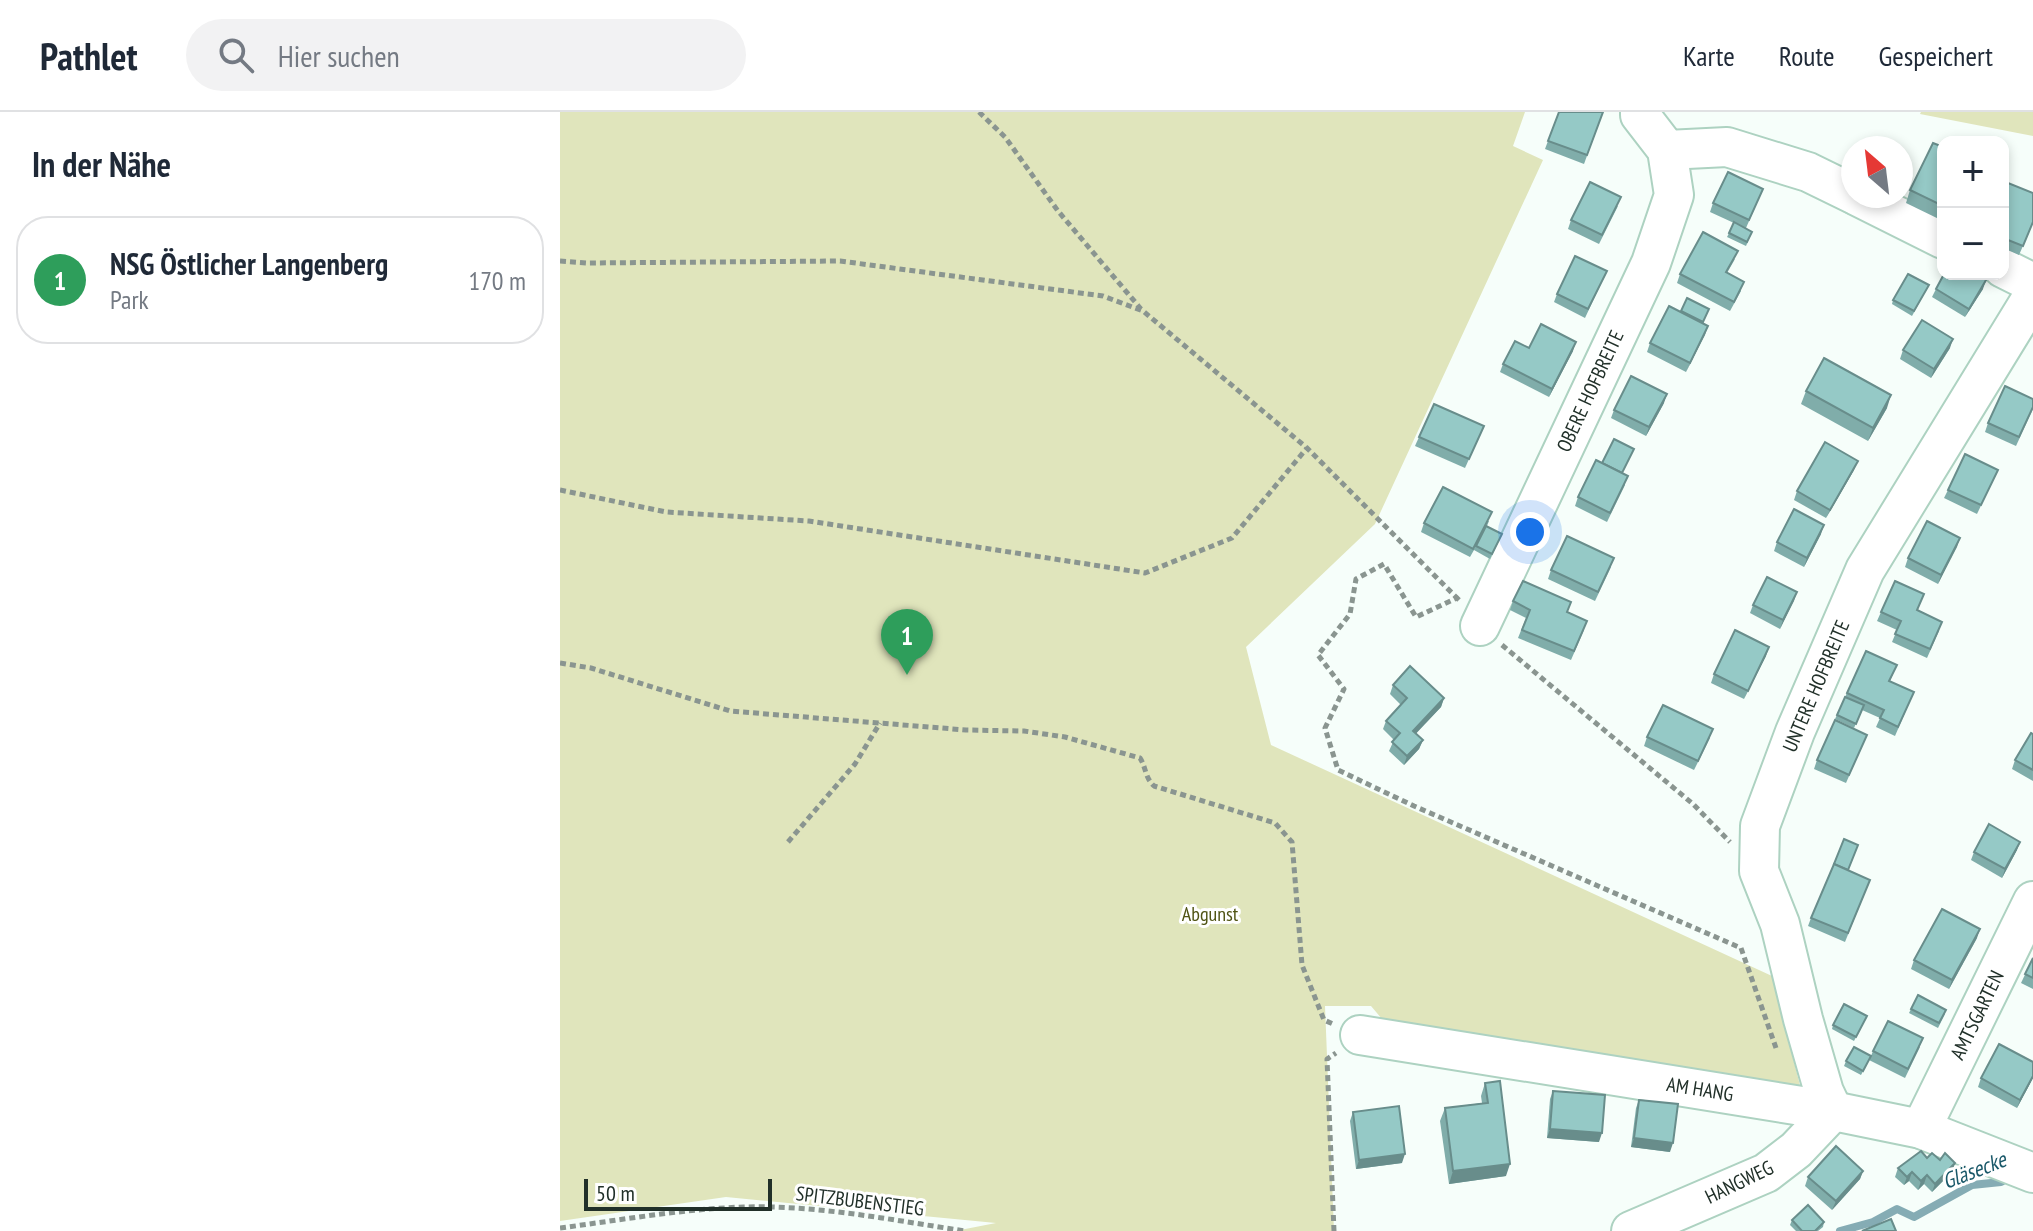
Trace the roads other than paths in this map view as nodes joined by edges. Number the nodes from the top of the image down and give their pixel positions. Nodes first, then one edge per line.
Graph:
1 (1640, 112) edge
2 (1667, 150) junction
3 (1841, 188) edge
4 (1881, 208) edge
5 (1937, 236) edge
6 (2009, 271) edge
7 (2033, 283) edge
8 (2033, 296) edge
9 (1468, 612) road end
10 (2033, 901) edge
11 (1360, 1035) road end
12 (1833, 1111) junction
13 (1921, 1129) junction
14 (2025, 1169) edge
15 (1631, 1231) edge

1 - 2 street
2 - 3 street
2 - 9 street, OBERE HOFBREITE
4 - 5 street
6 - 7 street
8 - 12 street, UNTERE HOFBREITE
10 - 13 street, AMTSGARTEN
11 - 12 street, AM HANG
12 - 13 street, AM HANG
12 - 15 street, HANGWEG
13 - 14 street, AM HANG

